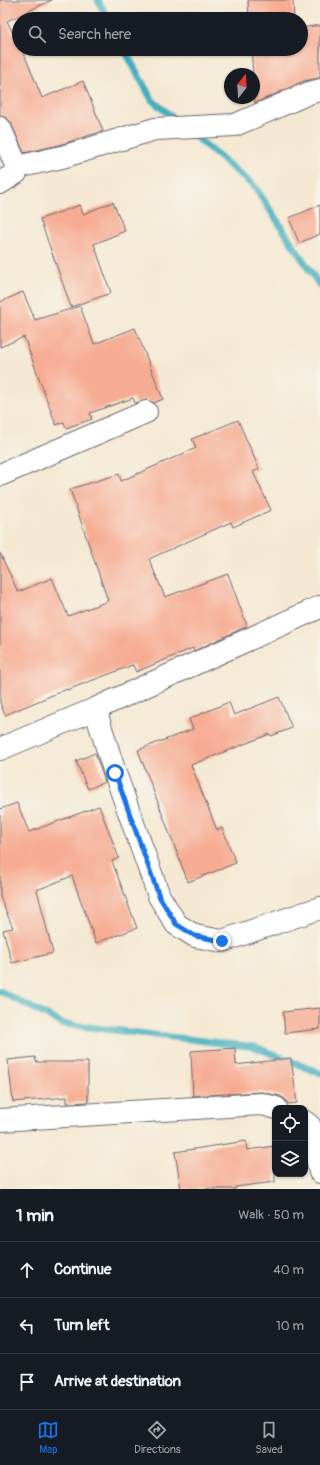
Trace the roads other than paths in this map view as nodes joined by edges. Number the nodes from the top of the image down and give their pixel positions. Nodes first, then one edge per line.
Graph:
1 (320, 90) edge
2 (0, 128) edge
3 (17, 167) junction
4 (0, 183) edge
5 (146, 412) dead end
6 (0, 475) edge
7 (320, 607) edge
8 (95, 709) junction
9 (0, 750) edge
10 (320, 908) edge
11 (272, 1107) edge
12 (0, 1120) edge
13 (308, 1124) edge
14 (320, 1172) edge

1 - 3 street
2 - 3 street
3 - 4 street
5 - 6 street
7 - 8 street
8 - 9 street
8 - 10 street
11 - 12 street
13 - 14 street

